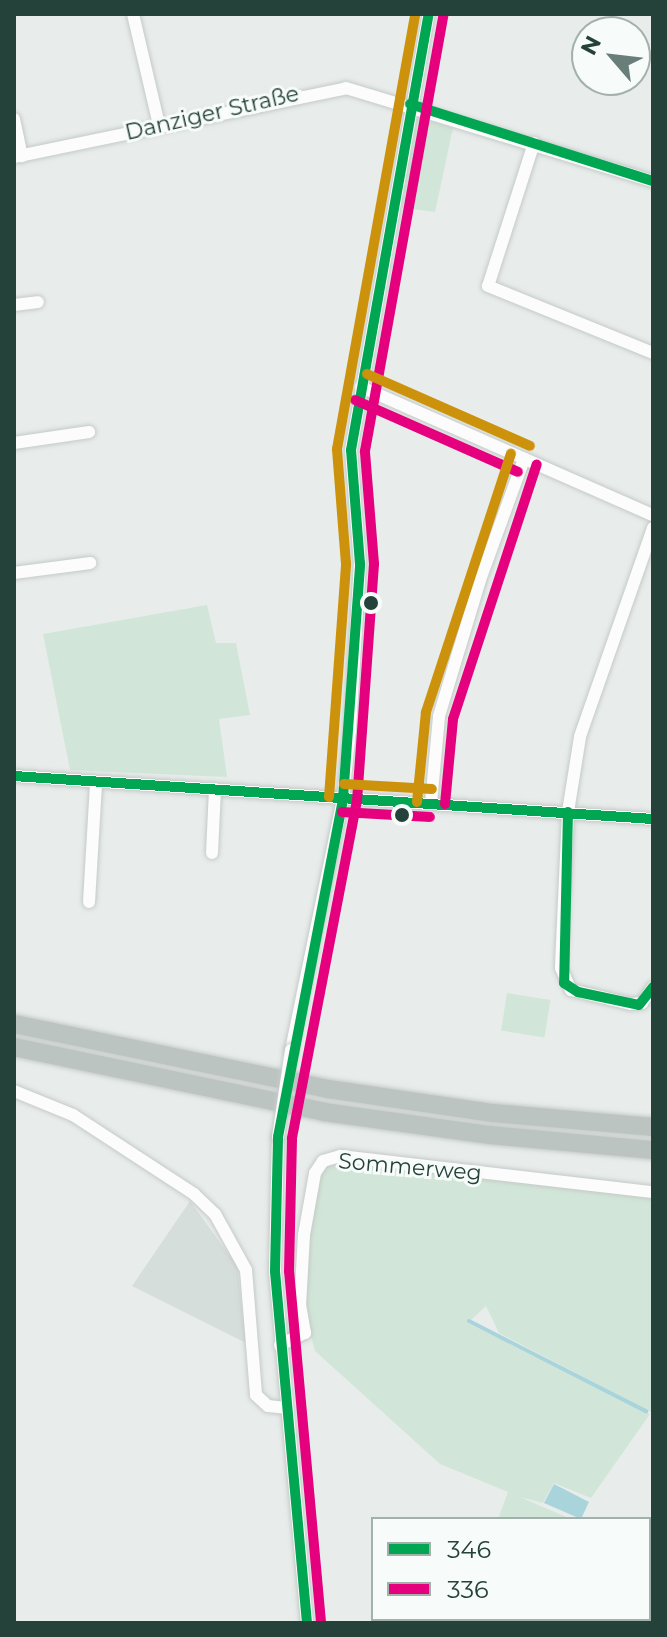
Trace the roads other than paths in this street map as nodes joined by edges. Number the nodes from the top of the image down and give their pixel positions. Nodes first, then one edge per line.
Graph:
1 (133, 14) edge
2 (429, 14) edge
3 (410, 104) junction
4 (14, 119) edge
5 (159, 125) junction
6 (534, 143) junction
7 (18, 157) edge
8 (653, 181) edge
9 (38, 302) dead end
10 (14, 305) edge
11 (653, 353) edge
12 (361, 387) junction
13 (89, 432) dead end
14 (14, 443) edge
15 (524, 459) junction
16 (653, 515) edge
17 (653, 528) edge
18 (90, 563) dead end
19 (14, 573) edge
20 (14, 776) edge
21 (96, 783) junction
22 (215, 789) junction
23 (343, 798) junction
24 (431, 803) junction
25 (568, 812) junction
26 (653, 819) edge
27 (212, 853) dead end
28 (89, 902) dead end
29 (653, 987) edge
30 (14, 1013) edge
31 (14, 1024) edge
32 (14, 1047) edge
33 (122, 1049) junction
34 (14, 1091) edge
35 (653, 1127) edge
36 (653, 1150) edge
37 (653, 1192) edge
38 (280, 1345) junction
39 (286, 1408) junction
40 (307, 1623) edge

1 - 5 street
2 - 3 street
3 - 5 street, Danziger Straße
3 - 6 street, Danziger Straße
3 - 12 street
4 - 7 street
5 - 7 street, Danziger Straße
6 - 8 street, Danziger Straße
6 - 11 street
9 - 10 street
12 - 15 street
12 - 23 street
13 - 14 street
15 - 16 street
15 - 24 street
17 - 25 street
18 - 19 street
20 - 21 street
21 - 22 street
21 - 28 street
22 - 23 street
22 - 27 street
23 - 24 street
23 - 38 street, bridge
24 - 25 street
25 - 26 street
25 - 29 street
30 - 33 highway
31 - 33 highway
32 - 36 highway
33 - 35 highway
34 - 39 street
37 - 38 street, Sommerweg
38 - 39 street
39 - 40 street

